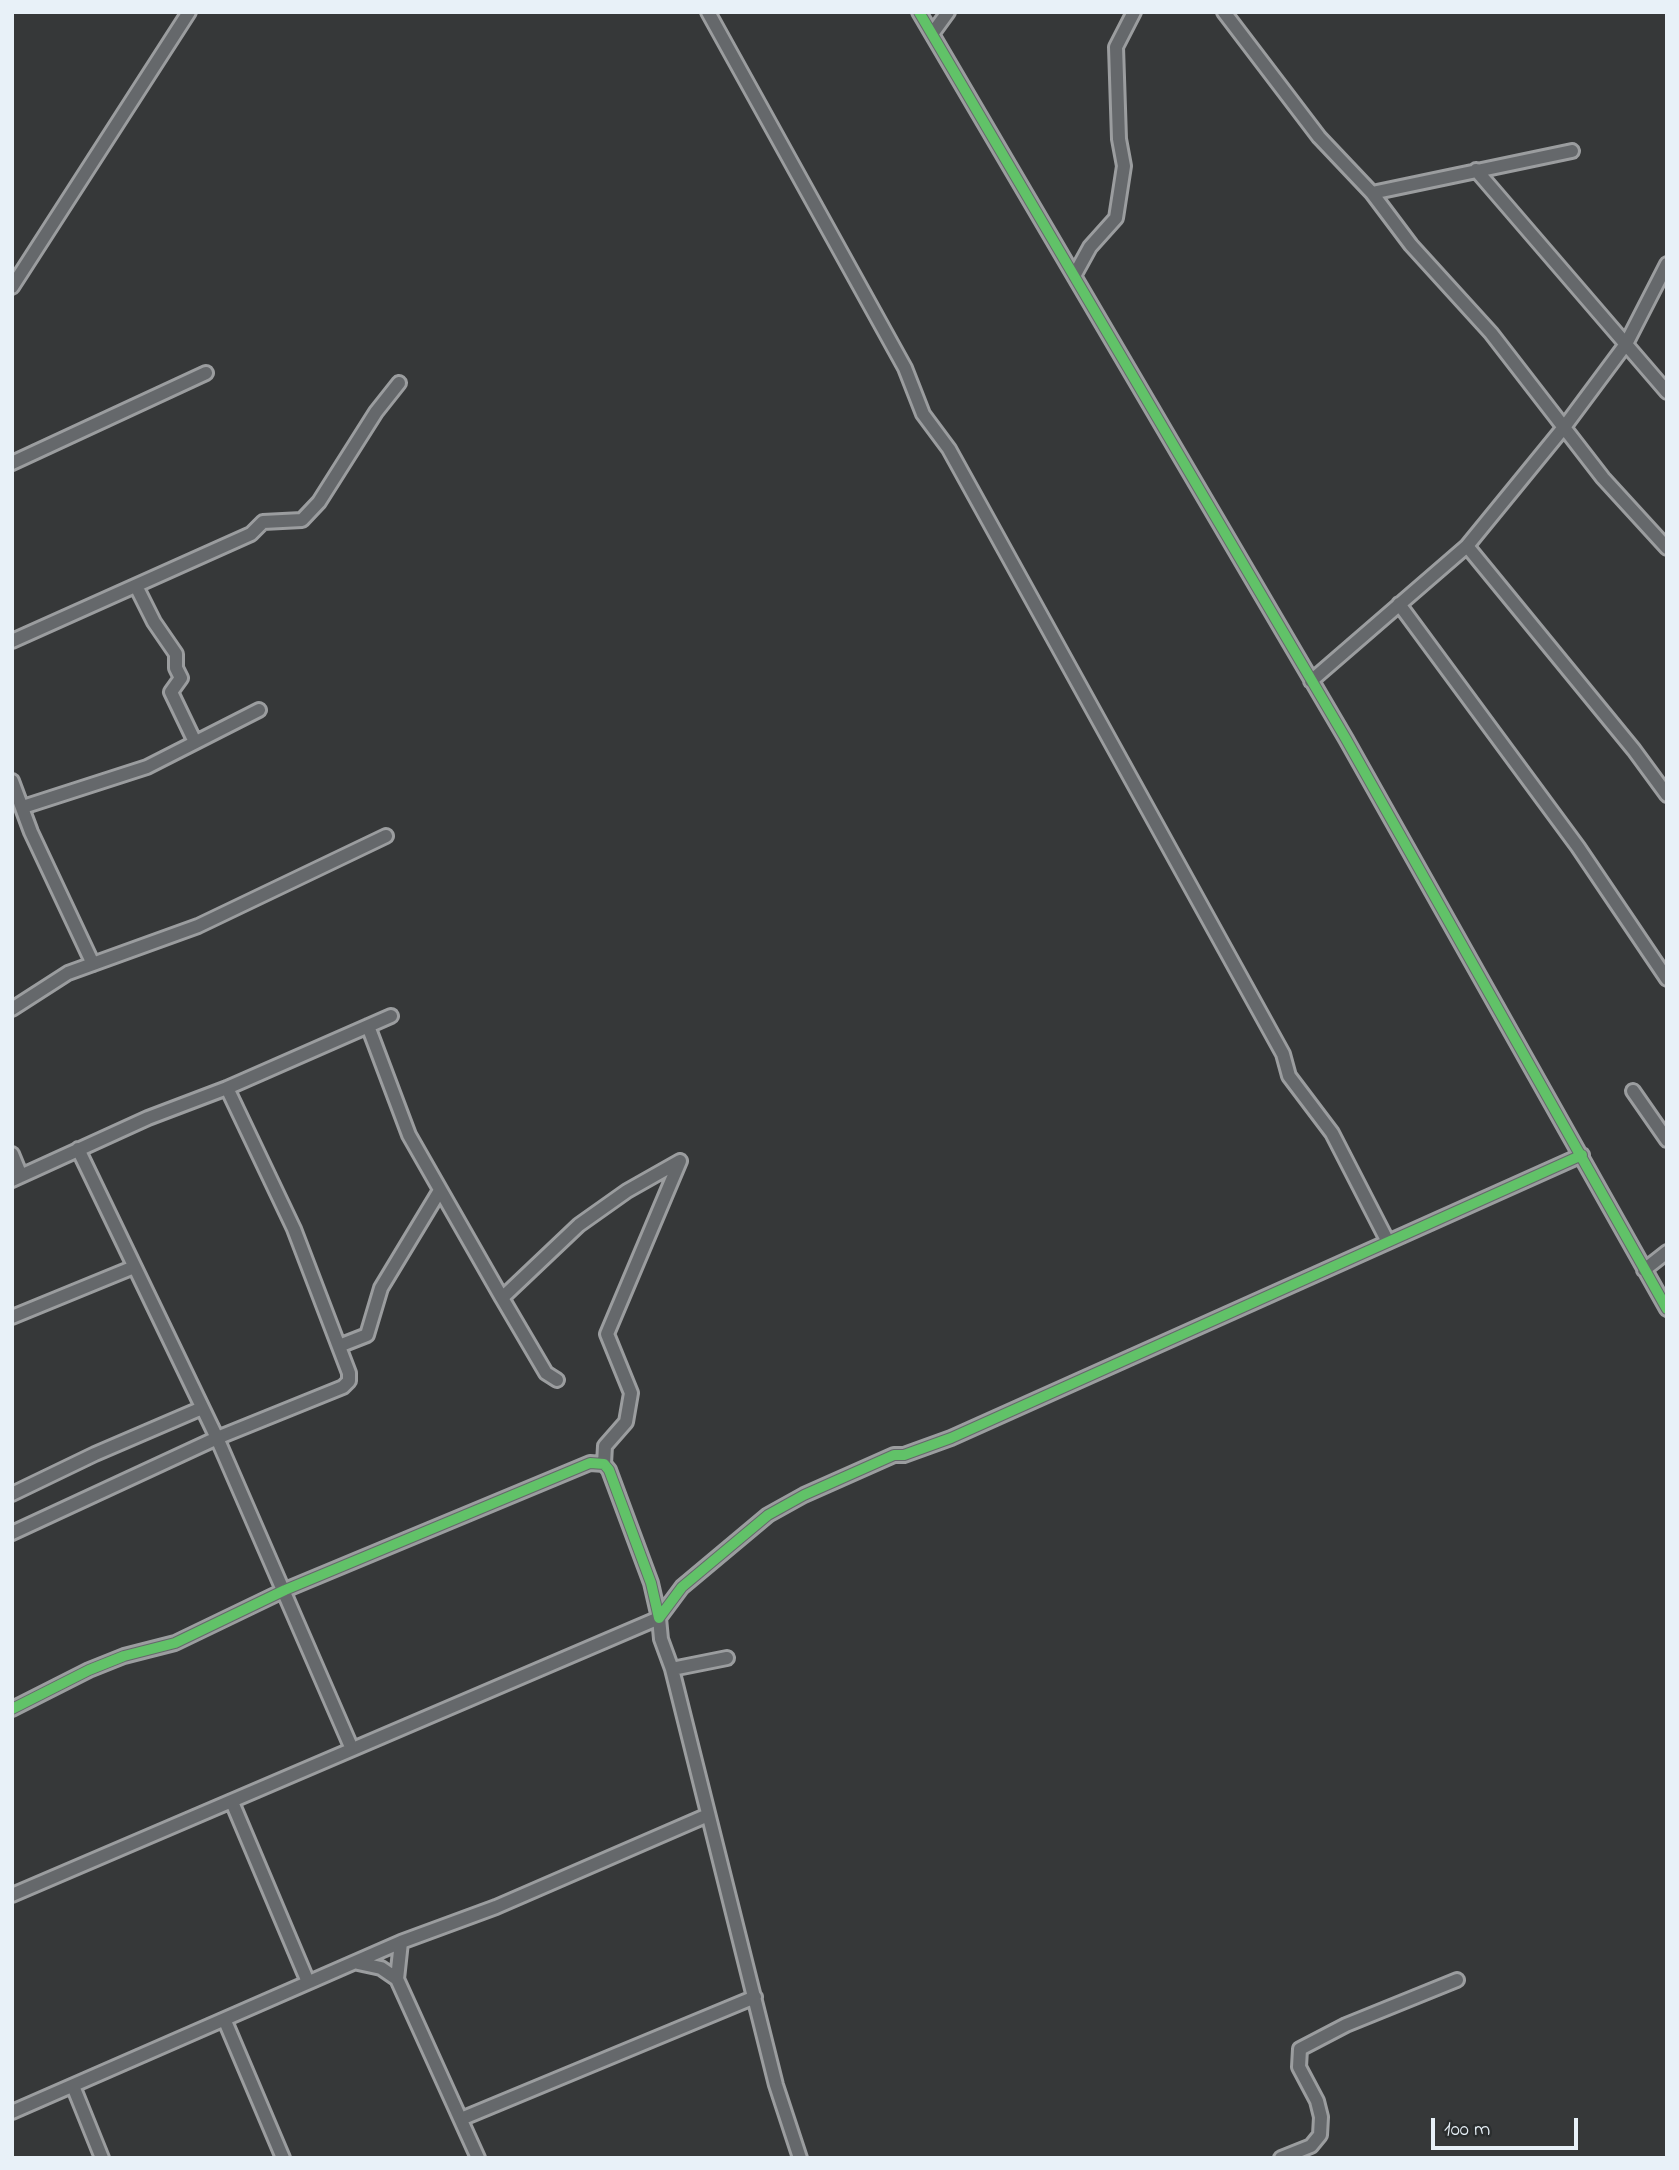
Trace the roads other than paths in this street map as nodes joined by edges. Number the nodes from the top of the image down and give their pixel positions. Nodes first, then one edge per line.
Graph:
1 (189, 12) edge
2 (708, 12) edge
3 (919, 12) edge
4 (948, 12) edge
5 (1134, 12) edge
6 (1224, 12) edge
7 (932, 34) junction
8 (1572, 151) dead end
9 (1476, 170) junction
10 (1372, 193) junction
11 (1667, 264) edge
12 (1074, 276) junction
13 (12, 287) edge
14 (1626, 344) junction
15 (206, 373) dead end
16 (399, 383) dead end
17 (1667, 392) edge
18 (1565, 426) junction
19 (12, 463) edge
20 (1467, 546) junction
21 (1667, 548) edge
22 (136, 586) junction
23 (1399, 604) junction
24 (12, 641) edge
25 (1311, 681) junction
26 (259, 710) dead end
27 (195, 742) junction
28 (12, 781) edge
29 (1667, 795) edge
30 (23, 807) junction
31 (386, 836) dead end
32 (93, 964) junction
33 (1667, 979) edge
34 (12, 1009) edge
35 (391, 1016) dead end
36 (368, 1026) junction
37 (227, 1088) junction
38 (1633, 1091) dead end
39 (1667, 1140) edge
40 (78, 1149) junction
41 (12, 1154) edge
42 (1582, 1155) junction
43 (17, 1178) edge
44 (439, 1192) junction
45 (1388, 1242) junction
46 (1667, 1252) edge
47 (134, 1267) junction
48 (1644, 1270) junction
49 (502, 1298) junction
50 (1667, 1309) edge
51 (12, 1317) edge
52 (339, 1346) junction
53 (557, 1380) dead end
54 (202, 1408) junction
55 (217, 1438) junction
56 (604, 1464) junction
57 (12, 1494) edge
58 (12, 1533) edge
59 (285, 1590) junction
60 (659, 1618) junction
61 (727, 1658) dead end
62 (672, 1669) junction
63 (12, 1709) edge
64 (352, 1749) junction
65 (232, 1802) junction
66 (708, 1815) junction
67 (12, 1895) edge
68 (401, 1942) junction
69 (356, 1962) junction
70 (397, 1979) junction
71 (1457, 1980) dead end
72 (308, 1982) junction
73 (755, 1997) junction
74 (225, 2021) junction
75 (73, 2087) junction
76 (12, 2112) edge
77 (461, 2119) junction
78 (102, 2158) edge
79 (283, 2158) edge
80 (478, 2158) edge
81 (800, 2158) edge
82 (1281, 2158) edge

1 - 13 street
2 - 45 street
3 - 7 street
4 - 7 street
5 - 12 street
6 - 10 street
7 - 12 street
8 - 9 street
9 - 10 street
9 - 14 street
10 - 18 street
11 - 14 street
12 - 25 street
14 - 17 street
14 - 18 street
15 - 19 street
16 - 22 street
18 - 20 street
18 - 21 street
20 - 23 street
20 - 29 street
22 - 24 street
22 - 27 street
23 - 25 street
23 - 33 street
25 - 42 street
26 - 27 street
27 - 30 street
28 - 30 street
30 - 32 street
31 - 32 street
32 - 34 street
35 - 36 street
36 - 37 street
36 - 44 street
37 - 40 street
37 - 52 street
38 - 39 street
40 - 43 street
40 - 47 street
41 - 43 street
42 - 45 street
42 - 48 street
44 - 49 street
44 - 52 street
45 - 60 street
46 - 48 street
47 - 51 street
47 - 54 street
48 - 50 street
49 - 53 street
49 - 56 street
52 - 55 street
54 - 55 street
54 - 57 street
55 - 58 street
55 - 59 street
56 - 59 street
56 - 60 street
59 - 63 street
59 - 64 street
60 - 62 street
60 - 64 street
61 - 62 street
62 - 66 street
64 - 65 street
65 - 67 street
65 - 72 street
66 - 68 street
66 - 73 street
68 - 69 street
68 - 70 street
69 - 70 street
69 - 72 street
70 - 77 street
71 - 82 street
72 - 74 street
73 - 77 street
73 - 81 street
74 - 75 street
74 - 79 street
75 - 76 street
75 - 78 street
77 - 80 street

